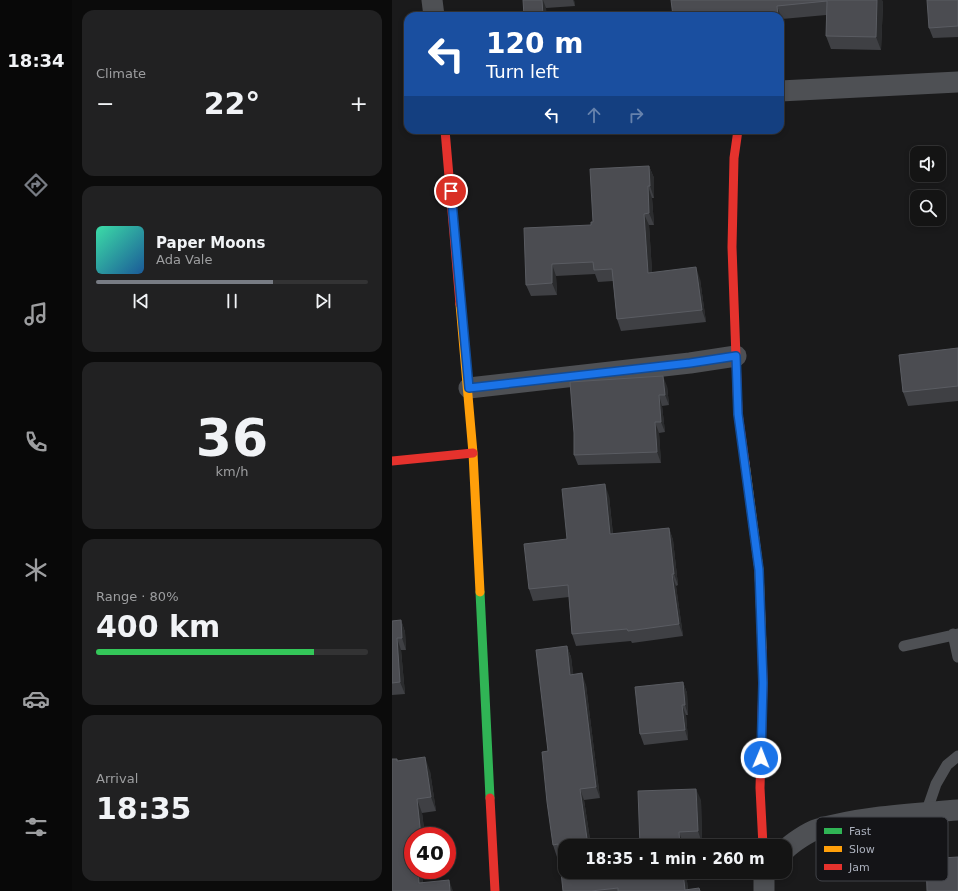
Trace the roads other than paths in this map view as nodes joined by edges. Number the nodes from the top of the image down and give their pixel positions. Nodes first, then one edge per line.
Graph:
1 (432, 0) edge
2 (434, 12) edge
3 (958, 82) edge
4 (784, 91) edge
5 (446, 134) edge
6 (737, 134) edge
7 (736, 356) junction
8 (469, 388) junction
9 (473, 453) junction
10 (392, 461) edge
11 (956, 634) edge
12 (904, 646) dead end
13 (958, 657) edge
14 (958, 756) edge
15 (958, 810) edge
16 (926, 813) junction
17 (888, 817) edge
18 (816, 829) edge
19 (763, 839) edge
20 (792, 844) edge
21 (764, 879) edge
22 (495, 891) edge
23 (764, 891) edge

1 - 2 street
3 - 4 street
5 - 8 street
6 - 7 street
7 - 8 street
7 - 19 street
8 - 9 street
9 - 10 street
9 - 22 street
11 - 12 lane
11 - 13 lane
14 - 16 lane
15 - 16 street
16 - 17 street
18 - 20 street
21 - 23 street

